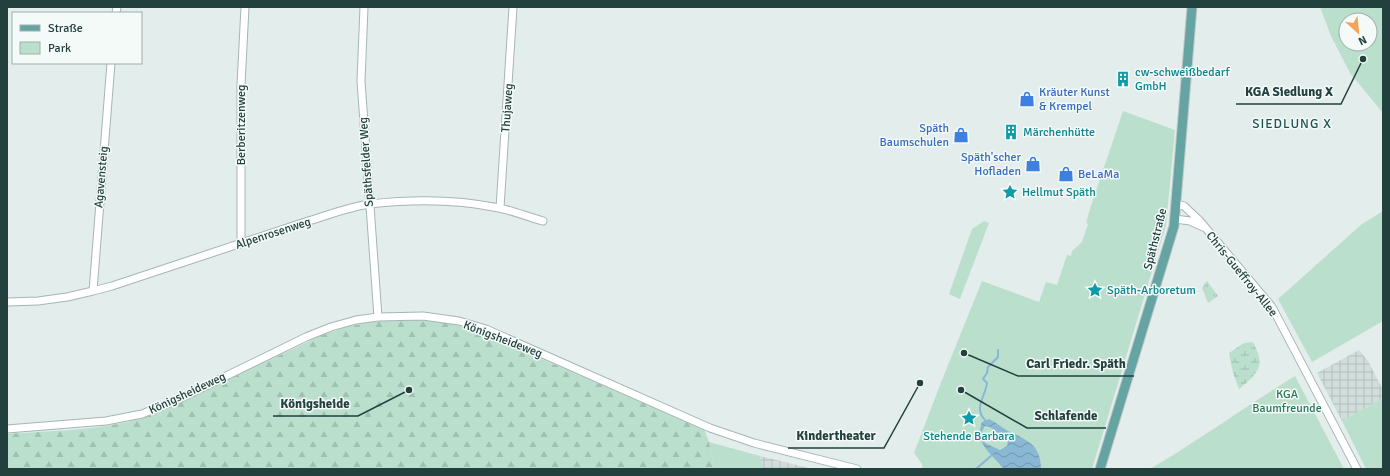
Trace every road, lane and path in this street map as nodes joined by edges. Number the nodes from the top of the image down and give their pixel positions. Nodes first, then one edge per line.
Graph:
1 (245, 7) edge
2 (364, 7) edge
3 (513, 7) edge
4 (1192, 7) edge
5 (111, 64) edge
6 (369, 204) junction
7 (1176, 204) junction
8 (500, 208) junction
9 (1175, 219) junction
10 (543, 221) dead end
11 (1205, 228) junction
12 (241, 244) junction
13 (93, 291) junction
14 (7, 302) edge
15 (378, 317) junction
16 (7, 429) edge
17 (857, 469) edge
18 (1100, 469) edge
19 (1357, 469) edge

1 - 12 street, Berberitzenweg
2 - 6 street, Späthsfelder Weg
3 - 8 street, Thujaweg
4 - 7 main road, Späthstraße
5 - 13 street, Agavensteig
6 - 8 street, Alpenrosenweg
6 - 12 street, Alpenrosenweg
6 - 15 street, Späthsfelder Weg
7 - 9 main road, Späthstraße
7 - 11 street, Chris-Gueffroy-Allee
8 - 10 street, Alpenrosenweg
9 - 11 street, Chris-Gueffroy-Allee
9 - 18 main road, Späthstraße
11 - 19 street, Chris-Gueffroy-Allee
12 - 13 street, Alpenrosenweg
13 - 14 street, Alpenrosenweg
15 - 16 street, Königsheideweg
15 - 17 street, Königsheideweg

